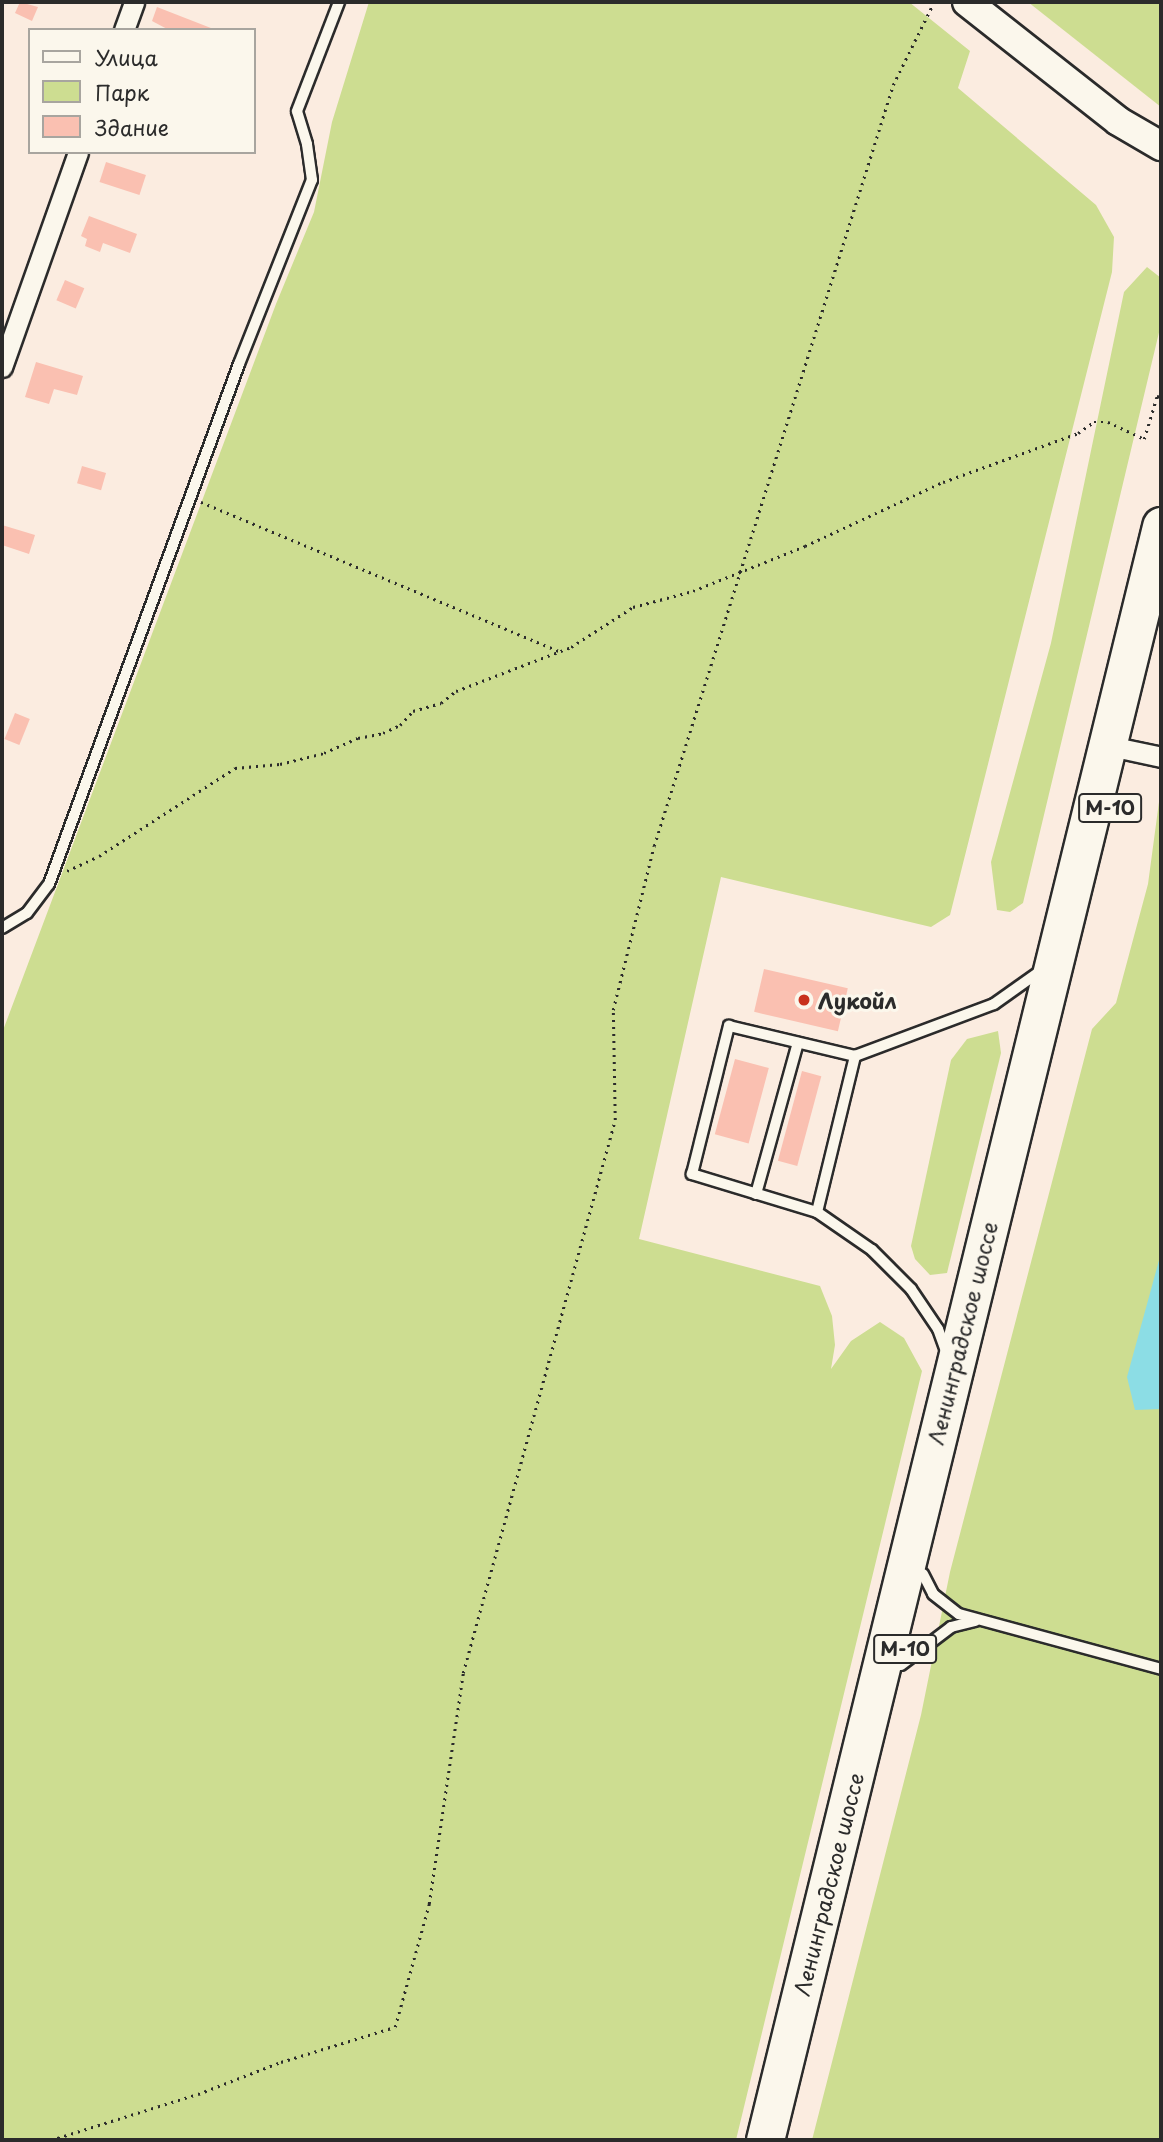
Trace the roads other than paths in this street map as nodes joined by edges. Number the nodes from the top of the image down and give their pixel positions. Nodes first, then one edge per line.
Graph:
1 (134, 2) edge
2 (339, 2) edge
3 (967, 2) edge
4 (125, 28) edge
5 (1161, 146) edge
6 (77, 154) edge
7 (2, 367) edge
8 (1161, 526) edge
9 (1161, 604) edge
10 (1124, 749) junction
11 (1161, 757) edge
12 (2, 928) edge
13 (1054, 961) junction
14 (797, 1043) junction
15 (855, 1056) junction
16 (756, 1194) junction
17 (817, 1212) junction
18 (953, 1368) junction
19 (923, 1574) junction
20 (983, 1620) junction
21 (901, 1665) junction
22 (1161, 1669) edge
23 (765, 2140) edge
24 (785, 2140) edge

1 - 4 street
2 - 12 lane
3 - 5 street
6 - 7 street
8 - 13 highway, Ленинградское шоссе / М-10
9 - 10 highway, Ленинградское шоссе / М-10
10 - 11 street
10 - 19 highway, Ленинградское шоссе / М-10
13 - 15 lane
13 - 18 highway, Ленинградское шоссе / М-10
14 - 15 lane
14 - 16 lane
14 - 16 lane
15 - 17 lane
16 - 17 lane
17 - 18 lane
18 - 23 highway, Ленинградское шоссе / М-10
19 - 20 lane
19 - 21 highway, Ленинградское шоссе / М-10
20 - 21 lane
20 - 22 lane
21 - 24 highway, Ленинградское шоссе / М-10

